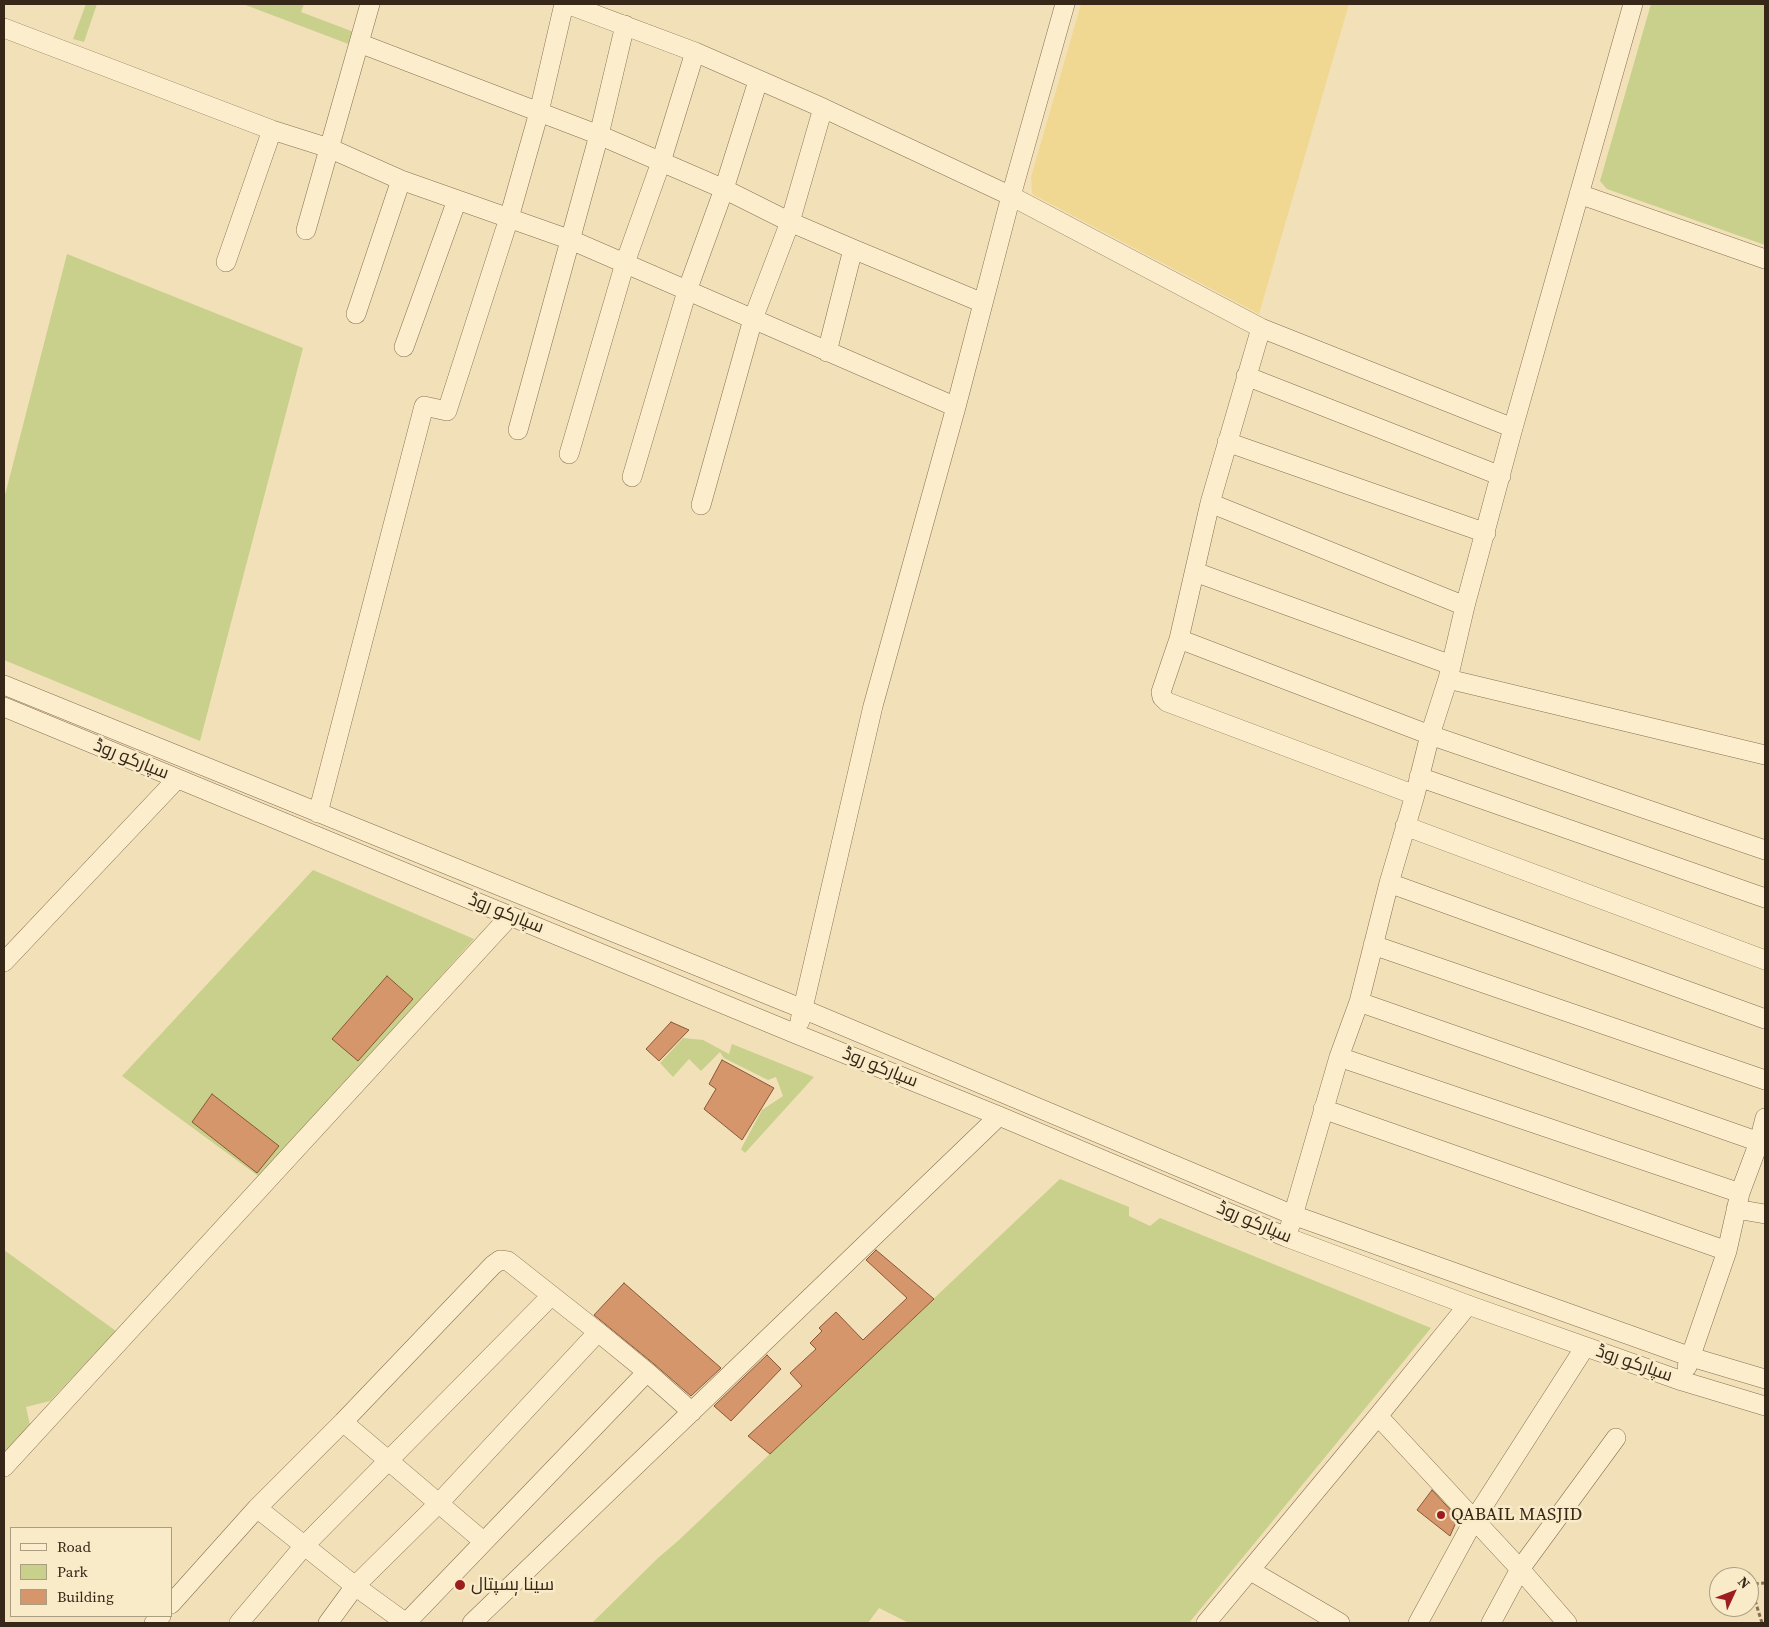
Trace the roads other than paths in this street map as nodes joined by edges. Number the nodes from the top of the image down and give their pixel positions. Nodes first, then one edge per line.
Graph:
1 (370, 4) edge
2 (566, 4) edge
3 (1064, 4) edge
4 (1633, 4) edge
5 (625, 25) junction
6 (4, 28) edge
7 (359, 43) junction
8 (695, 52) junction
9 (758, 81) junction
10 (823, 108) junction
11 (539, 112) junction
12 (272, 130) junction
13 (599, 135) junction
14 (328, 148) junction
15 (661, 162) junction
16 (401, 180) junction
17 (724, 189) junction
18 (1579, 194) junction
19 (1011, 196) junction
20 (457, 200) junction
21 (509, 218) junction
22 (790, 222) junction
23 (306, 230) dead end
24 (571, 240) junction
25 (853, 249) junction
26 (1765, 259) edge
27 (226, 262) dead end
28 (625, 263) junction
29 (687, 291) junction
30 (983, 303) junction
31 (356, 314) dead end
32 (752, 318) junction
33 (1261, 328) junction
34 (404, 347) dead end
35 (827, 352) junction
36 (1246, 376) junction
37 (956, 406) junction
38 (1513, 428) junction
39 (518, 430) dead end
40 (1228, 442) junction
41 (569, 454) dead end
42 (1500, 476) junction
43 (632, 477) dead end
44 (1210, 503) junction
45 (701, 504) dead end
46 (1486, 534) junction
47 (1195, 572) junction
48 (1466, 606) junction
49 (1179, 639) junction
50 (1449, 672) junction
51 (4, 685) edge
52 (4, 708) edge
53 (1430, 735) junction
54 (1765, 755) edge
55 (1420, 777) junction
56 (177, 779) junction
57 (1415, 796) junction
58 (318, 813) junction
59 (1405, 826) junction
60 (1765, 850) edge
61 (1389, 883) junction
62 (1765, 898) edge
63 (510, 916) junction
64 (1373, 945) junction
65 (1765, 960) edge
66 (4, 962) edge
67 (1359, 1002) junction
68 (803, 1009) junction
69 (1765, 1019) edge
70 (796, 1034) junction
71 (1339, 1057) junction
72 (1765, 1080) edge
73 (1323, 1109) junction
74 (1000, 1116) junction
75 (1765, 1118) edge
76 (1762, 1143) edge
77 (1738, 1201) junction
78 (1765, 1214) edge
79 (1293, 1215) junction
80 (1286, 1237) junction
81 (1727, 1251) junction
82 (552, 1296) junction
83 (1468, 1305) junction
84 (598, 1332) junction
85 (1585, 1346) junction
86 (1691, 1357) junction
87 (647, 1372) junction
88 (1765, 1379) edge
89 (1682, 1381) junction
90 (1764, 1402) edge
91 (692, 1412) junction
92 (1378, 1416) junction
93 (343, 1422) junction
94 (1616, 1438) dead end
95 (389, 1461) junction
96 (4, 1467) edge
97 (439, 1503) junction
98 (257, 1508) junction
99 (1474, 1520) junction
100 (483, 1541) junction
101 (304, 1546) junction
102 (1520, 1569) junction
103 (1251, 1571) junction
104 (355, 1586) junction
105 (172, 1603) edge
106 (1559, 1620) edge
107 (239, 1623) edge
108 (328, 1623) edge
109 (406, 1623) edge
110 (472, 1623) edge
111 (1206, 1623) edge
112 (1340, 1623) edge
113 (1418, 1623) edge
114 (1491, 1623) edge

1 - 7 street
2 - 5 street
2 - 11 street
3 - 19 street
4 - 18 street
5 - 8 street
5 - 13 street
6 - 12 street
7 - 11 street
7 - 14 street
8 - 9 street
8 - 15 street
9 - 10 street
9 - 17 street
10 - 19 street
10 - 22 street
11 - 13 street
11 - 21 street
12 - 14 street
12 - 27 street
13 - 15 street
13 - 24 street
14 - 16 street
14 - 23 street
15 - 17 street
15 - 28 street
16 - 20 street
16 - 31 street
17 - 22 street
17 - 29 street
18 - 26 street
18 - 38 street
19 - 30 street
19 - 33 street
20 - 21 street
20 - 34 street
21 - 24 street
21 - 58 street
22 - 25 street
22 - 32 street
24 - 28 street
24 - 39 street
25 - 30 street
25 - 35 street
28 - 29 street
28 - 41 street
29 - 32 street
29 - 43 street
30 - 37 street
32 - 35 street
32 - 45 street
33 - 36 street
33 - 38 street
35 - 37 street
36 - 40 street
36 - 42 street
37 - 68 street
38 - 42 street
40 - 44 street
40 - 46 street
42 - 46 street
44 - 47 street
44 - 48 street
46 - 48 street
47 - 49 street
47 - 50 street
48 - 50 street
49 - 53 street
49 - 57 street
50 - 53 street
50 - 54 street
51 - 58 street, سپارکو روڈ
52 - 56 street, سپارکو روڈ
53 - 55 street
53 - 60 street
55 - 57 street
55 - 62 street
56 - 63 street, سپارکو روڈ
56 - 66 street
57 - 59 street
58 - 68 street, سپارکو روڈ
59 - 61 street
59 - 65 street
61 - 64 street
61 - 69 street
63 - 70 street, سپارکو روڈ
63 - 96 street
64 - 67 street
64 - 72 street
67 - 71 street
67 - 76 street
68 - 70 street
68 - 79 street, سپارکو روڈ
70 - 74 street, سپارکو روڈ
71 - 73 street
71 - 77 street
73 - 79 street
73 - 81 street
74 - 80 street, سپارکو روڈ
74 - 91 street
75 - 76 street
76 - 77 street
77 - 78 street
77 - 81 street
79 - 80 street
79 - 86 street, سپارکو روڈ
80 - 83 street, سپارکو روڈ
81 - 86 street
82 - 84 street
82 - 93 street
82 - 95 street
83 - 85 street, سپارکو روڈ
83 - 92 street
84 - 87 street
84 - 97 street
85 - 89 street, سپارکو روڈ
85 - 99 street
86 - 88 street, سپارکو روڈ
86 - 89 street
87 - 91 street
87 - 100 street
89 - 90 street, سپارکو روڈ
91 - 110 street
92 - 99 street
92 - 103 street
93 - 95 street
93 - 98 street
94 - 102 street
95 - 97 street
95 - 101 street
97 - 100 street
97 - 104 street
98 - 101 street
98 - 105 street
99 - 102 street
99 - 113 street
100 - 109 street
101 - 104 street
101 - 107 street
102 - 106 street
102 - 114 street
103 - 111 street
103 - 112 street
104 - 108 street
104 - 109 street

